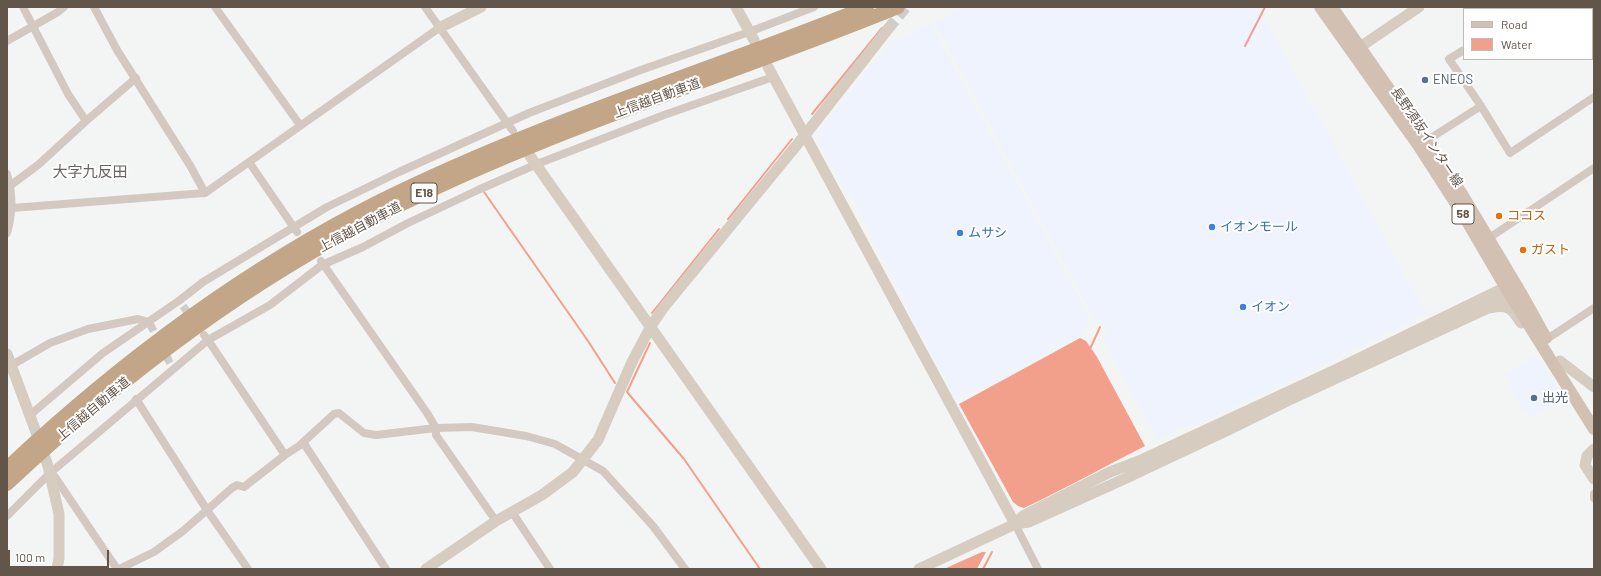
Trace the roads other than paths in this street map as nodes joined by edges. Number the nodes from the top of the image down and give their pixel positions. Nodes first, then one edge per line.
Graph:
1 (23, 7) edge
2 (64, 7) edge
3 (94, 7) edge
4 (215, 7) edge
5 (424, 7) edge
6 (481, 7) edge
7 (736, 7) edge
8 (814, 7) edge
9 (867, 7) edge
10 (898, 7) edge
11 (1320, 7) edge
12 (1332, 7) edge
13 (1419, 7) edge
14 (33, 26) junction
15 (439, 28) junction
16 (888, 29) tunnel mouth
17 (752, 36) junction
18 (7, 41) edge
19 (1360, 47) junction
20 (1463, 51) edge
21 (770, 72) joint
22 (136, 78) junction
23 (1594, 97) edge
24 (1481, 106) junction
25 (86, 121) junction
26 (507, 123) junction
27 (300, 126) junction
28 (513, 130) dead end
29 (804, 135) junction
30 (1426, 141) junction
31 (534, 160) junction
32 (248, 162) junction
33 (1594, 168) edge
34 (7, 174) edge
35 (9, 186) edge
36 (205, 193) junction
37 (12, 208) junction
38 (295, 229) junction
39 (7, 233) edge
40 (1488, 238) junction
41 (321, 263) junction
42 (1511, 290) junction
43 (1594, 308) edge
44 (1486, 309) junction
45 (149, 323) junction
46 (651, 326) junction
47 (206, 338) junction
48 (1547, 339) junction
49 (7, 354) edge
50 (12, 366) junction
51 (1559, 366) junction
52 (1594, 386) edge
53 (136, 399) junction
54 (1594, 415) edge
55 (31, 420) joint
56 (436, 428) junction
57 (1594, 429) edge
58 (303, 442) junction
59 (1594, 449) edge
60 (285, 455) junction
61 (583, 460) junction
62 (7, 468) edge
63 (48, 470) junction
64 (1594, 479) edge
65 (7, 484) edge
66 (1594, 494) edge
67 (1594, 498) edge
68 (207, 510) junction
69 (512, 512) junction
70 (7, 516) edge
71 (496, 521) junction
72 (1015, 524) junction
73 (58, 569) edge
74 (118, 569) edge
75 (248, 569) edge
76 (386, 569) edge
77 (426, 569) edge
78 (550, 569) edge
79 (685, 569) edge
80 (821, 569) edge
81 (919, 569) edge
82 (1038, 569) edge

1 - 14 street
2 - 14 street
3 - 22 street
4 - 27 street
5 - 15 street
6 - 15 street
7 - 17 street
8 - 17 street
9 - 62 highway, 上信越自動車道 / E18
10 - 65 highway, 上信越自動車道 / E18
11 - 42 main road, 長野須坂インター線 / 58
12 - 19 main road, 長野須坂インター線 / 58
13 - 19 street
14 - 18 street
14 - 25 street
15 - 26 street
15 - 27 street
16 - 29 street
17 - 26 street
19 - 30 main road, 長野須坂インター線 / 58
20 - 24 street
21 - 29 street
21 - 31 street
22 - 25 street
22 - 36 street
23 - 24 street
24 - 30 street
25 - 35 street
26 - 28 street
26 - 38 street
27 - 32 street
29 - 46 street
29 - 72 street
30 - 40 main road, 長野須坂インター線 / 58
31 - 41 street
31 - 46 street
32 - 36 street
32 - 38 street
33 - 40 street
34 - 35 street
35 - 37 street
36 - 37 street
37 - 39 street
38 - 45 street
40 - 42 main road, 長野須坂インター線 / 58
41 - 47 street
41 - 56 street
42 - 44 street
42 - 48 main road, 長野須坂インター線 / 58
42 - 51 main road, 長野須坂インター線 / 58
42 - 72 street
43 - 48 street
44 - 51 street
44 - 72 street
45 - 50 street
45 - 55 street
46 - 61 street
46 - 80 street
47 - 53 street
47 - 60 street
48 - 51 main road, 長野須坂インター線 / 58
49 - 50 street
50 - 55 street
51 - 52 street
51 - 54 main road, 長野須坂インター線 / 58
51 - 57 main road, 長野須坂インター線 / 58
53 - 63 street
53 - 68 street
56 - 58 street
56 - 61 street
56 - 71 street
58 - 60 street
58 - 76 street
59 - 64 street
60 - 68 street
61 - 69 street
61 - 79 street
63 - 70 street
63 - 73 street
63 - 74 street
66 - 67 street
68 - 74 street
68 - 75 street
69 - 71 street
69 - 78 street
71 - 77 street
72 - 81 street
72 - 82 street

